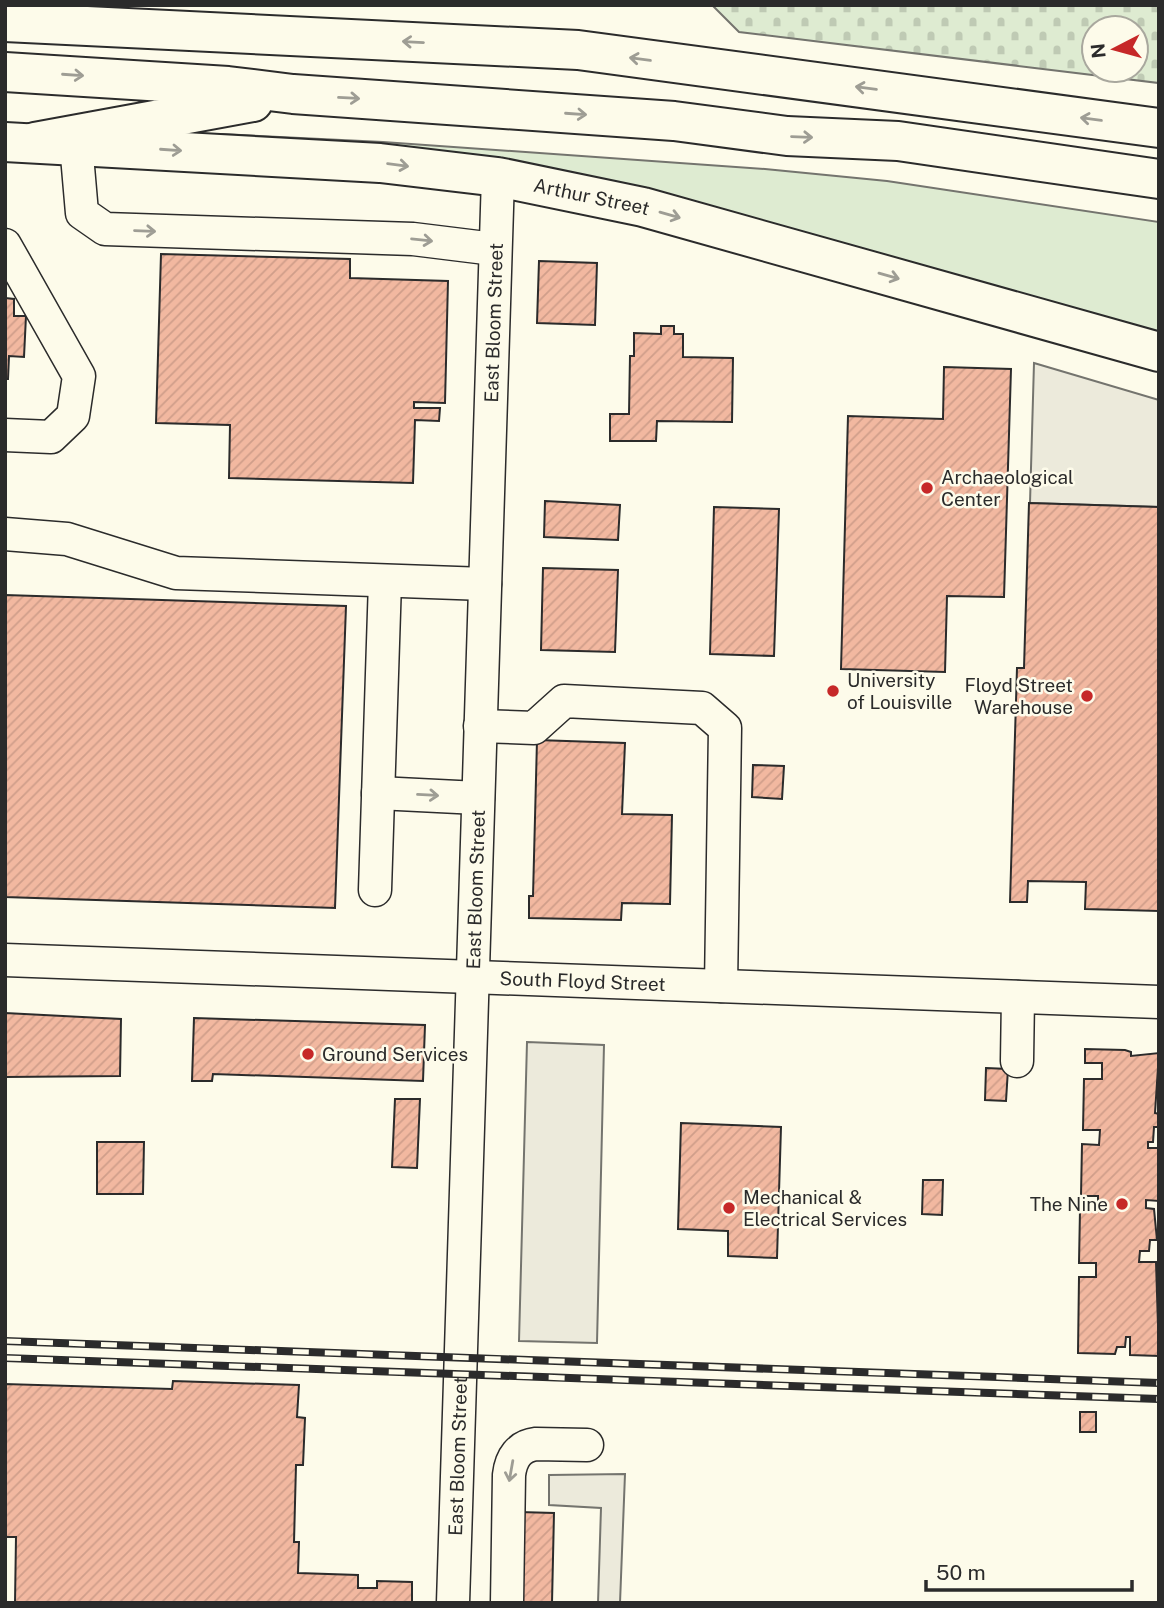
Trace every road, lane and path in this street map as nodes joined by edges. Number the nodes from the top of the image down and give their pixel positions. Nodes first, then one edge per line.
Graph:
1 (5, 22) edge
2 (5, 72) edge
3 (293, 94) junction
4 (1159, 128) edge
5 (20, 142) edge
6 (76, 144) junction
7 (498, 177) junction
8 (1159, 179) edge
9 (5, 246) edge
10 (494, 249) junction
11 (15, 283) edge
12 (1159, 352) edge
13 (5, 435) edge
14 (5, 534) edge
15 (385, 581) junction
16 (485, 584) junction
17 (480, 726) junction
18 (378, 793) junction
19 (478, 797) junction
20 (375, 890) dead end
21 (5, 960) edge
22 (472, 975) junction
23 (720, 986) junction
24 (1018, 998) junction
25 (1159, 1002) edge
26 (1017, 1061) dead end
27 (587, 1445) dead end
28 (453, 1603) edge
29 (507, 1603) edge

4 -> 1 main road
2 -> 3 main road
3 - 5 main road
3 -> 8 main road
5 - 6 main road, Arthur Street
6 -> 7 main road, Arthur Street
6 -> 10 street
7 - 10 street, East Bloom Street
7 -> 12 main road, Arthur Street
9 - 11 street
10 - 16 street, East Bloom Street
11 - 13 street
14 - 15 street
15 - 16 street
15 - 18 street
16 - 17 street, East Bloom Street
17 - 19 street, East Bloom Street
17 - 23 street
18 -> 19 street
18 - 20 street
19 - 22 street, East Bloom Street
21 - 22 street, South Floyd Street
22 - 23 street, South Floyd Street
22 - 28 street, East Bloom Street
23 - 24 street, South Floyd Street
24 - 25 street, South Floyd Street
24 - 26 street
27 -> 29 street

